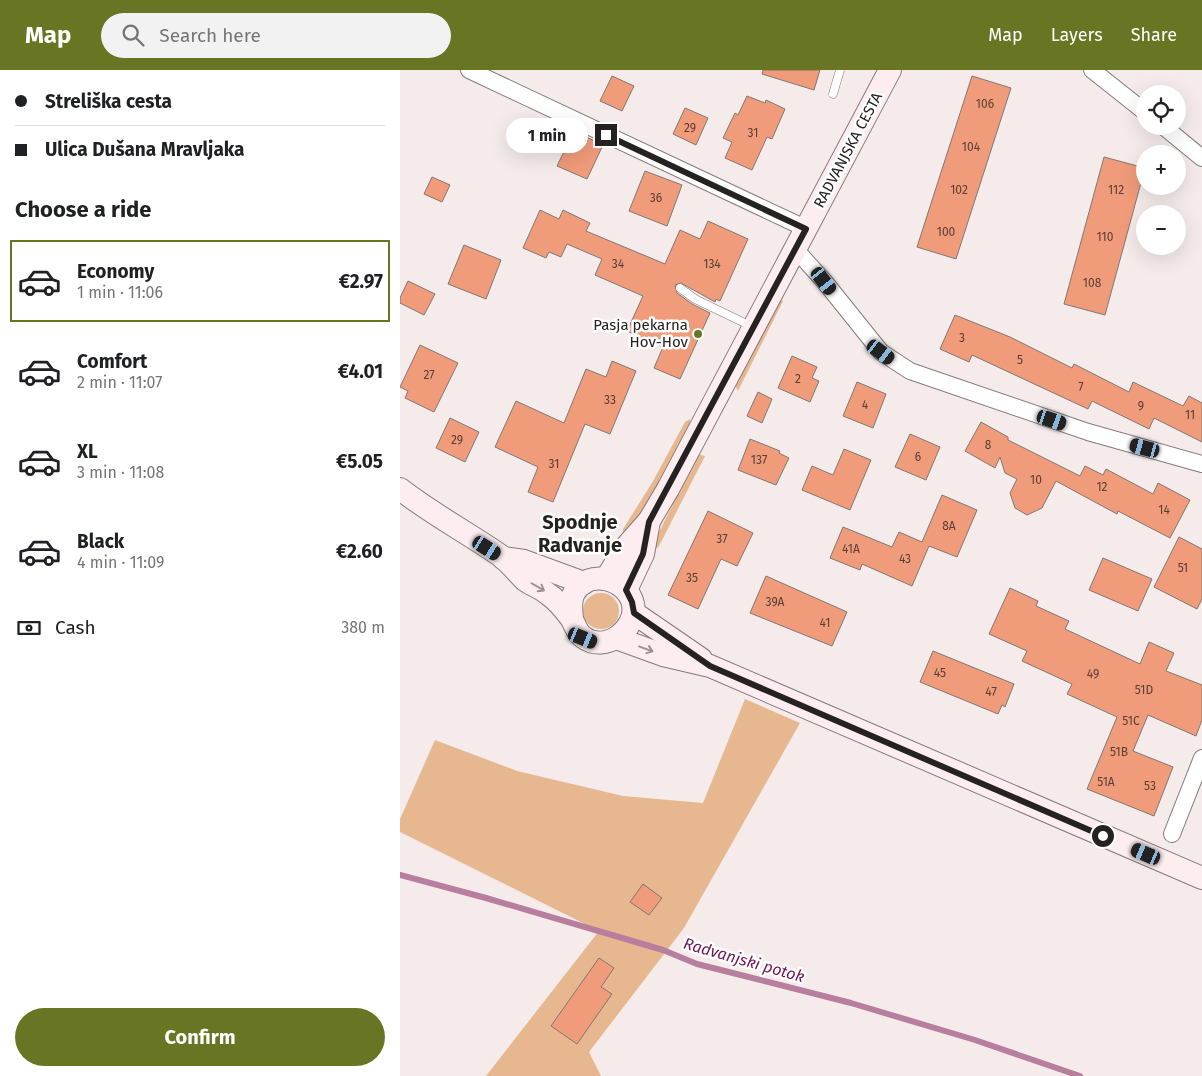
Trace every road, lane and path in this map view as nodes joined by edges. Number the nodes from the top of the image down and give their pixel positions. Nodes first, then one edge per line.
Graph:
1 (469, 70) edge
2 (840, 70) edge
3 (890, 70) edge
4 (1092, 70) edge
5 (832, 94) dead end
6 (1136, 105) edge
7 (1174, 135) edge
8 (1202, 158) edge
9 (806, 229) junction
10 (796, 250) junction
11 (680, 288) dead end
12 (754, 328) junction
13 (1202, 464) edge
14 (402, 494) edge
15 (649, 522) junction
16 (502, 557) junction
17 (606, 579) junction
18 (584, 583) junction
19 (626, 590) junction
20 (634, 613) junction
21 (572, 619) junction
22 (616, 638) junction
23 (710, 666) junction
24 (1202, 758) edge
25 (1172, 834) dead end
26 (1202, 878) edge

1 - 9 street
2 - 5 lane
3 - 9 street, RADVANJSKA CESTA
4 - 6 street
7 - 8 street
9 - 10 street, RADVANJSKA CESTA
10 - 12 street, RADVANJSKA CESTA
10 - 13 street
11 - 12 lane
12 - 15 street, RADVANJSKA CESTA
14 - 16 street
15 - 17 street, RADVANJSKA CESTA
15 - 19 street, RADVANJSKA CESTA
16 - 18 street
16 -> 21 street
17 - 18 street
17 - 19 street
18 - 21 street
19 - 20 street
20 - 22 street
20 - 23 street
21 - 22 street
22 -> 23 street
23 - 26 street
24 - 25 street

